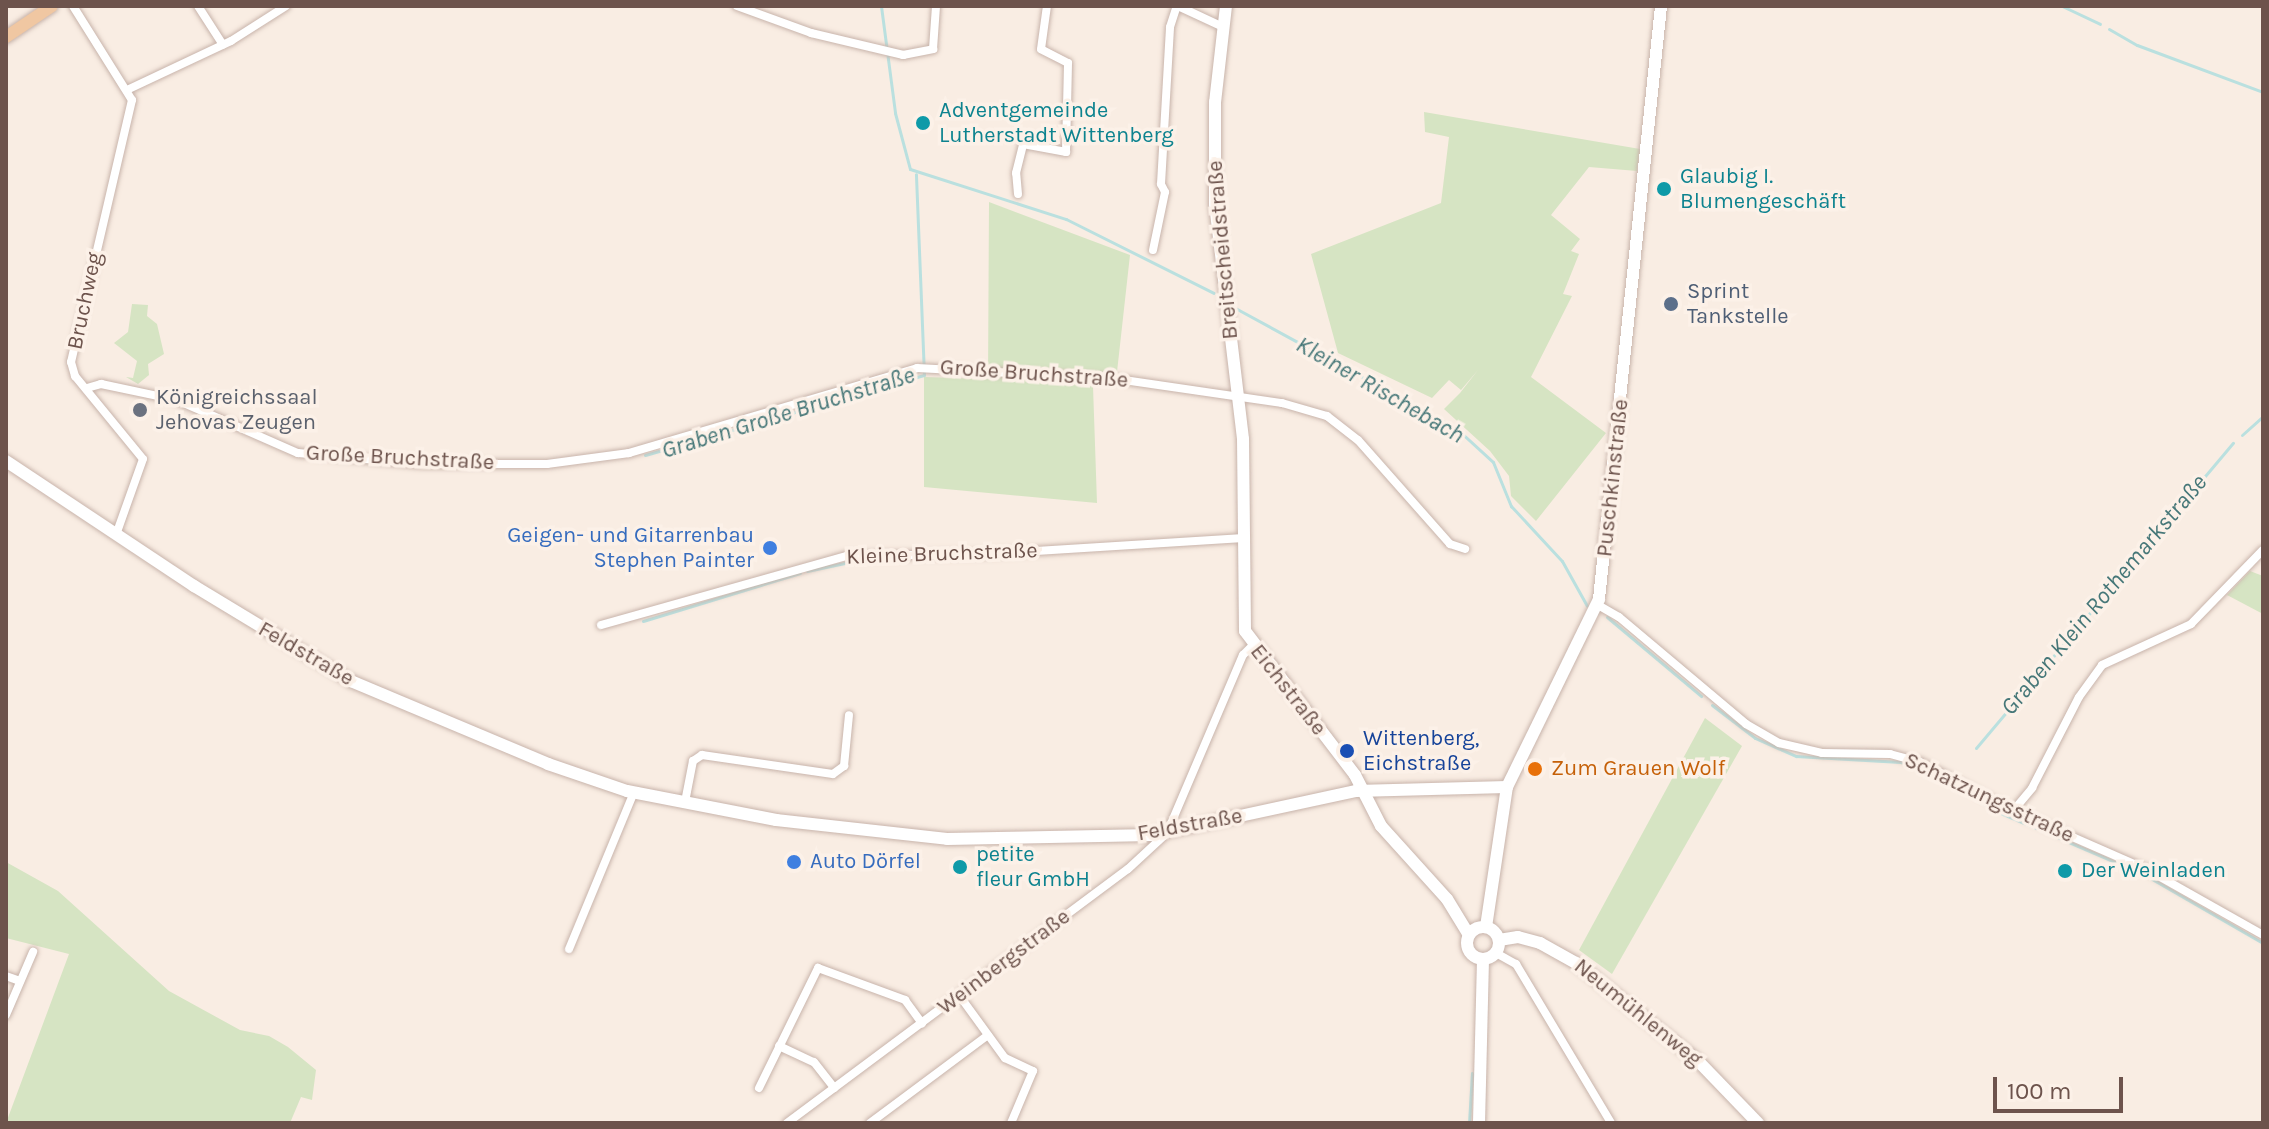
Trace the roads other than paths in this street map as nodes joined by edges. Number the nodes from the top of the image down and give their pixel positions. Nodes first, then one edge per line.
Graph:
1 (52, 6) edge
2 (73, 6) edge
3 (198, 6) edge
4 (286, 6) edge
5 (737, 6) edge
6 (774, 6) edge
7 (936, 6) edge
8 (1047, 6) edge
9 (1177, 6) edge
10 (1226, 6) edge
11 (1661, 6) edge
12 (771, 17) junction
13 (1223, 27) junction
14 (6, 37) edge
15 (223, 45) junction
16 (129, 89) junction
17 (1018, 194) dead end
18 (1153, 250) dead end
19 (87, 388) junction
20 (1239, 397) junction
21 (6, 461) edge
22 (116, 535) junction
23 (1244, 538) junction
24 (1465, 549) dead end
25 (2263, 550) edge
26 (1596, 609) junction
27 (601, 625) dead end
28 (1252, 646) junction
29 (849, 715) dead end
30 (1507, 787) junction
31 (1364, 790) junction
32 (634, 792) junction
33 (685, 802) junction
34 (2013, 811) junction
35 (1167, 833) junction
36 (1486, 927) junction
37 (1469, 935) junction
38 (2263, 935) edge
39 (1498, 946) junction
40 (569, 949) dead end
41 (33, 952) dead end
42 (1483, 959) junction
43 (6, 976) edge
44 (20, 981) junction
45 (959, 995) junction
46 (6, 1015) edge
47 (922, 1023) junction
48 (988, 1035) junction
49 (779, 1046) junction
50 (759, 1088) dead end
51 (834, 1088) junction
52 (787, 1123) edge
53 (870, 1123) edge
54 (1011, 1123) edge
55 (1479, 1123) edge
56 (1611, 1123) edge
57 (1758, 1123) edge

1 - 14 main road
2 - 16 street
3 - 15 street
4 - 15 street
5 - 12 street
6 - 12 street
7 - 12 street
8 - 17 street
9 - 13 street
9 - 18 street
10 - 13 street, Breitscheidstraße
11 - 26 street, Puschkinstraße
13 - 20 street, Breitscheidstraße
15 - 16 street
16 - 19 street, Bruchweg
19 - 20 street, Große Bruchstraße
19 - 22 street, Bruchweg
20 - 23 street, Eichstraße
20 - 24 street, Große Bruchstraße
21 - 22 street, Feldstraße
22 - 32 street, Feldstraße
23 - 27 street, Kleine Bruchstraße
23 - 28 street, Eichstraße
25 - 34 street
26 - 30 street, Puschkinstraße
26 - 34 street, Schatzungsstraße
28 - 31 street, Eichstraße
28 - 35 street, Weinbergstraße
29 - 33 street
30 - 31 street, Feldstraße
30 - 36 street, Puschkinstraße
31 - 35 street, Feldstraße
31 - 37 street, Eichstraße
32 - 33 street, Feldstraße
32 - 40 street
33 - 35 street, Feldstraße
34 - 38 street, Schatzungsstraße
35 - 45 street, Weinbergstraße
36 - 37 street
36 - 39 street
37 - 42 street, Eichstraße
39 - 42 street
39 - 56 street
39 - 57 street, Neumühlenweg
41 - 44 street
42 - 55 street
43 - 44 street
44 - 46 street
45 - 47 street, Weinbergstraße
45 - 48 street
47 - 49 street
47 - 51 street, Weinbergstraße
48 - 53 street
48 - 54 street
49 - 50 street
49 - 51 street
51 - 52 street, Weinbergstraße

